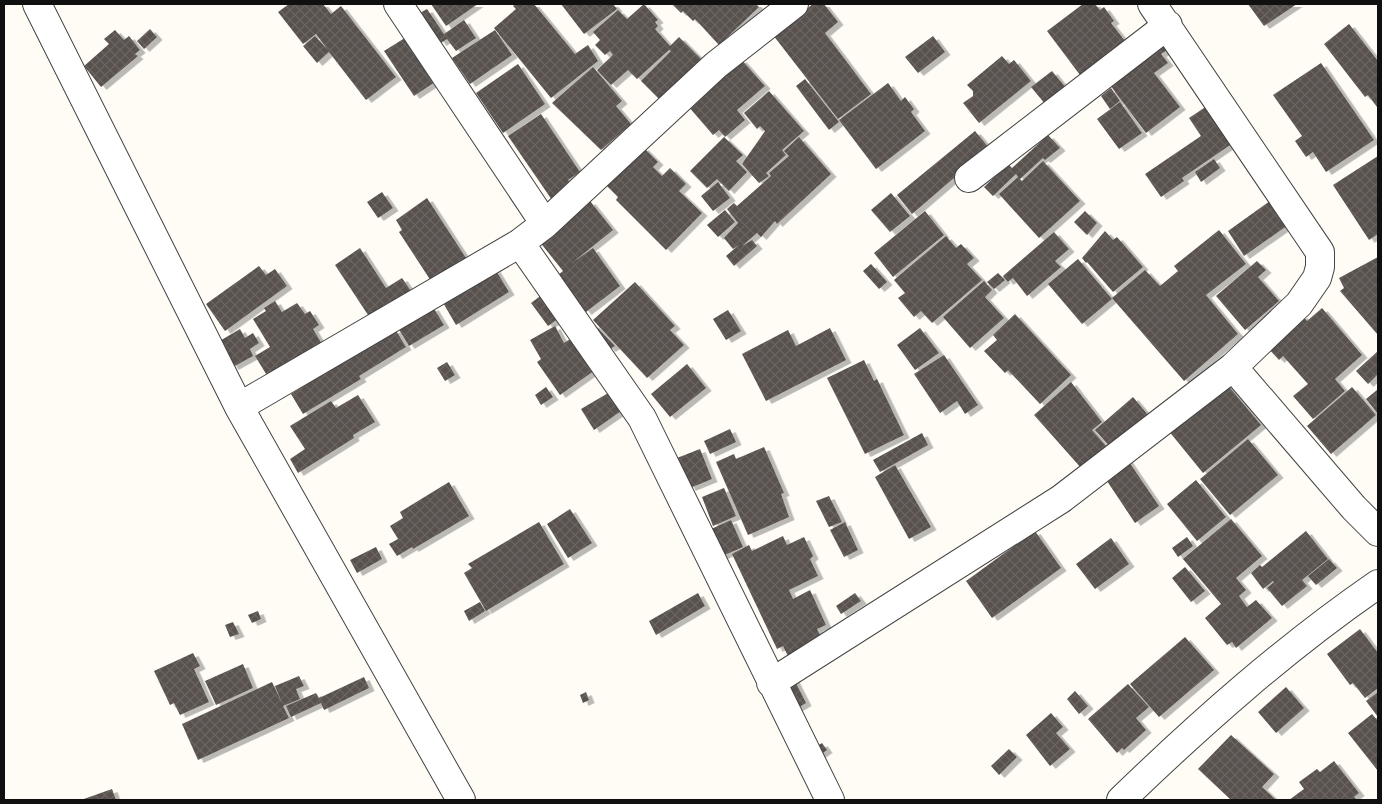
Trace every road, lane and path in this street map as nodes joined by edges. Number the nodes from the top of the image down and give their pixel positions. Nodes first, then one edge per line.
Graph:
1 (37, 4) edge
2 (398, 4) edge
3 (794, 4) edge
4 (1160, 14) edge
5 (969, 178) dead end
6 (545, 224) junction
7 (520, 242) junction
8 (1233, 367) junction
9 (239, 407) junction
10 (1378, 532) edge
11 (1378, 584) edge
12 (771, 683) junction
13 (461, 800) edge
14 (830, 800) edge
15 (1121, 800) edge

1 - 9 street
2 - 6 street
3 - 6 street
4 - 5 street
4 - 8 street
6 - 7 street
7 - 9 street
7 - 12 street
8 - 10 street
8 - 12 street
9 - 13 street
11 - 15 street
12 - 14 street

